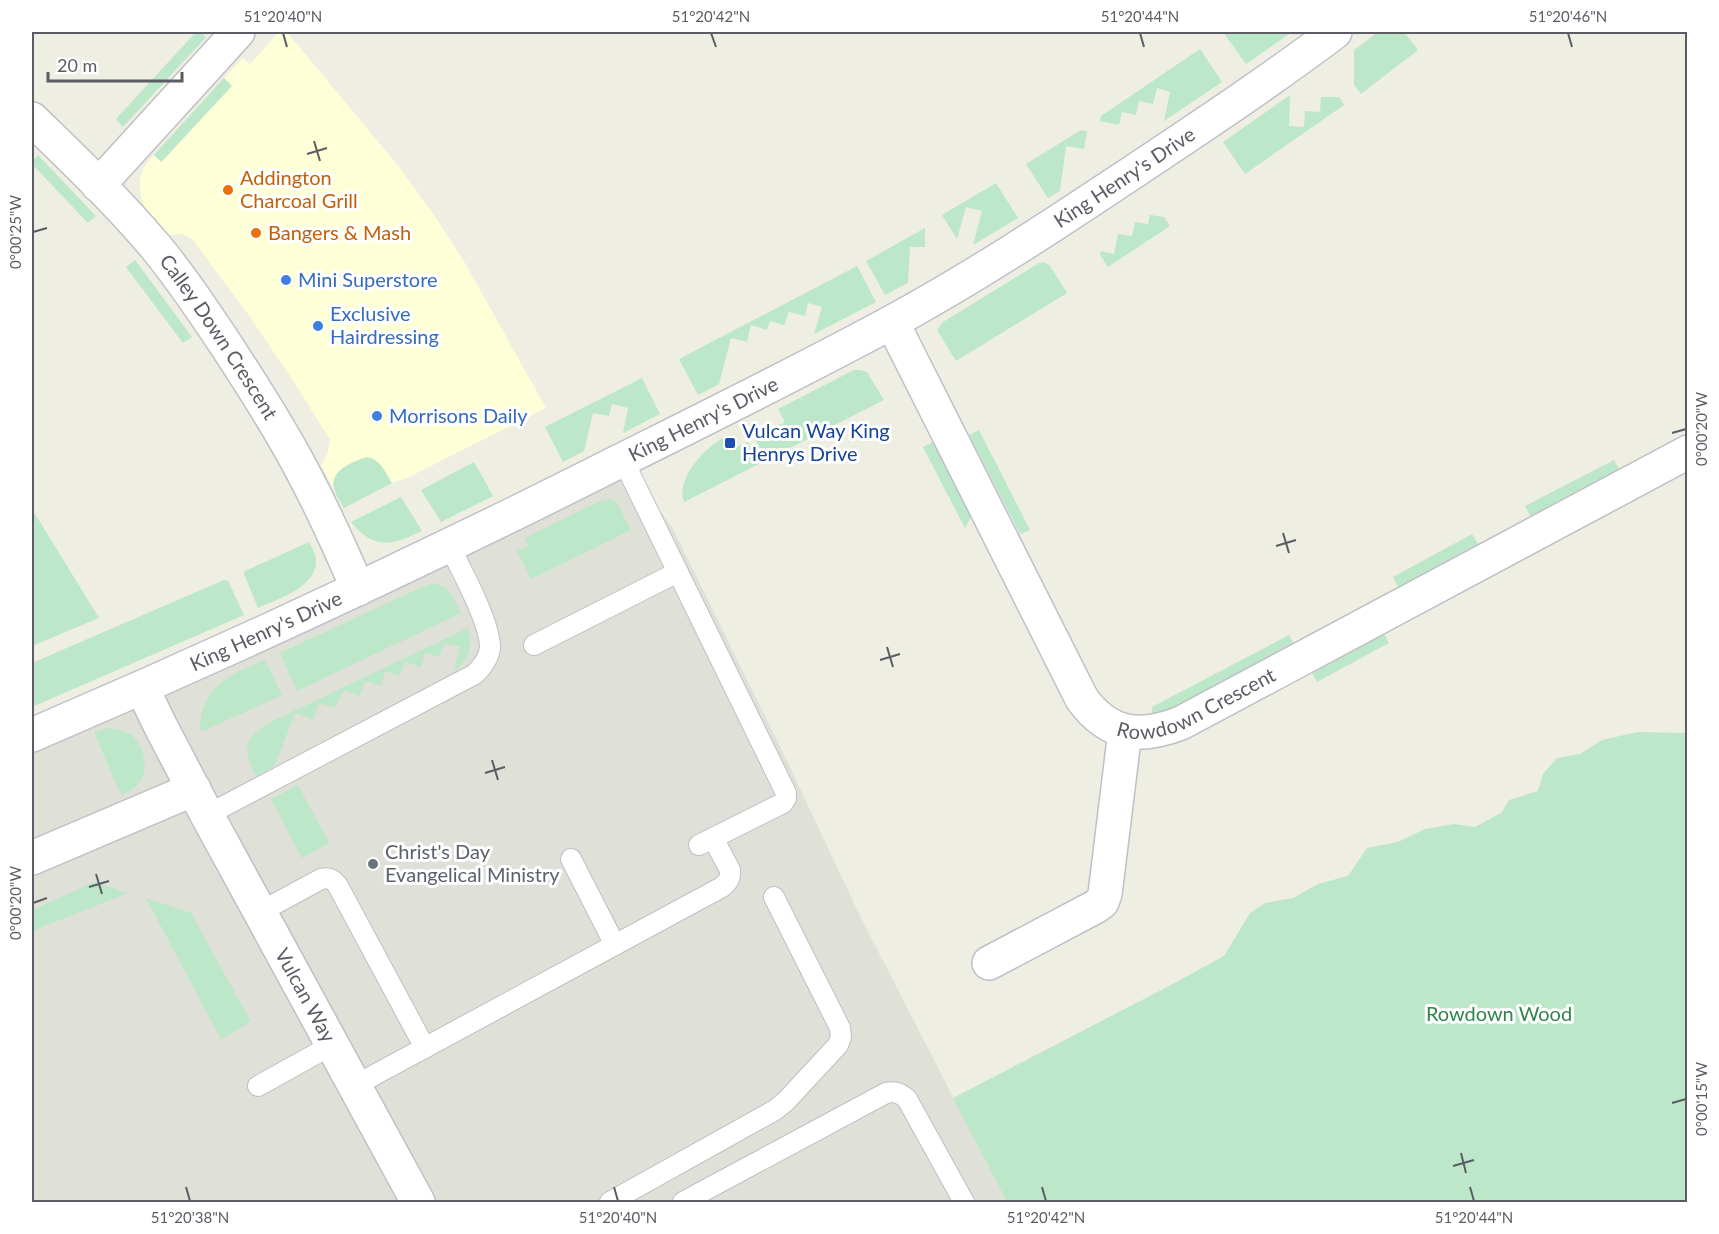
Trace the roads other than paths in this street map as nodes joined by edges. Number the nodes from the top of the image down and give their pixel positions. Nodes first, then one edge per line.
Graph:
1 (238, 32) edge
2 (1335, 32) edge
3 (32, 120) edge
4 (98, 184) junction
5 (892, 322) junction
6 (1688, 452) edge
7 (623, 460) junction
8 (449, 545) junction
9 (678, 572) junction
10 (358, 589) junction
11 (534, 645) dead end
12 (142, 688) junction
13 (1125, 731) junction
14 (32, 735) edge
15 (200, 802) junction
16 (32, 858) edge
17 (571, 859) dead end
18 (774, 897) dead end
19 (260, 912) junction
20 (615, 945) junction
21 (989, 963) dead end
22 (332, 1045) junction
23 (425, 1048) junction
24 (258, 1086) dead end
25 (354, 1086) junction
26 (418, 1203) edge
27 (610, 1203) edge
28 (683, 1203) edge
29 (964, 1203) edge

1 - 4 street
2 - 5 street, King Henry's Drive
3 - 4 street, Calley Down Crescent
4 - 10 street, Calley Down Crescent
5 - 7 street, King Henry's Drive
5 - 13 street, Rowdown Crescent
6 - 13 street, Rowdown Crescent
7 - 8 street, King Henry's Drive
7 - 9 lane
8 - 10 street, King Henry's Drive
8 - 15 lane
9 - 11 lane
9 - 20 lane
10 - 12 street, King Henry's Drive
12 - 14 street, King Henry's Drive
12 - 15 street, Vulcan Way
13 - 21 street
15 - 16 street
15 - 19 street, Vulcan Way
17 - 20 lane
18 - 27 lane
19 - 22 street, Vulcan Way
19 - 23 lane
20 - 23 lane
22 - 24 lane
22 - 25 street, Vulcan Way
23 - 25 lane
25 - 26 street, Vulcan Way
28 - 29 lane

